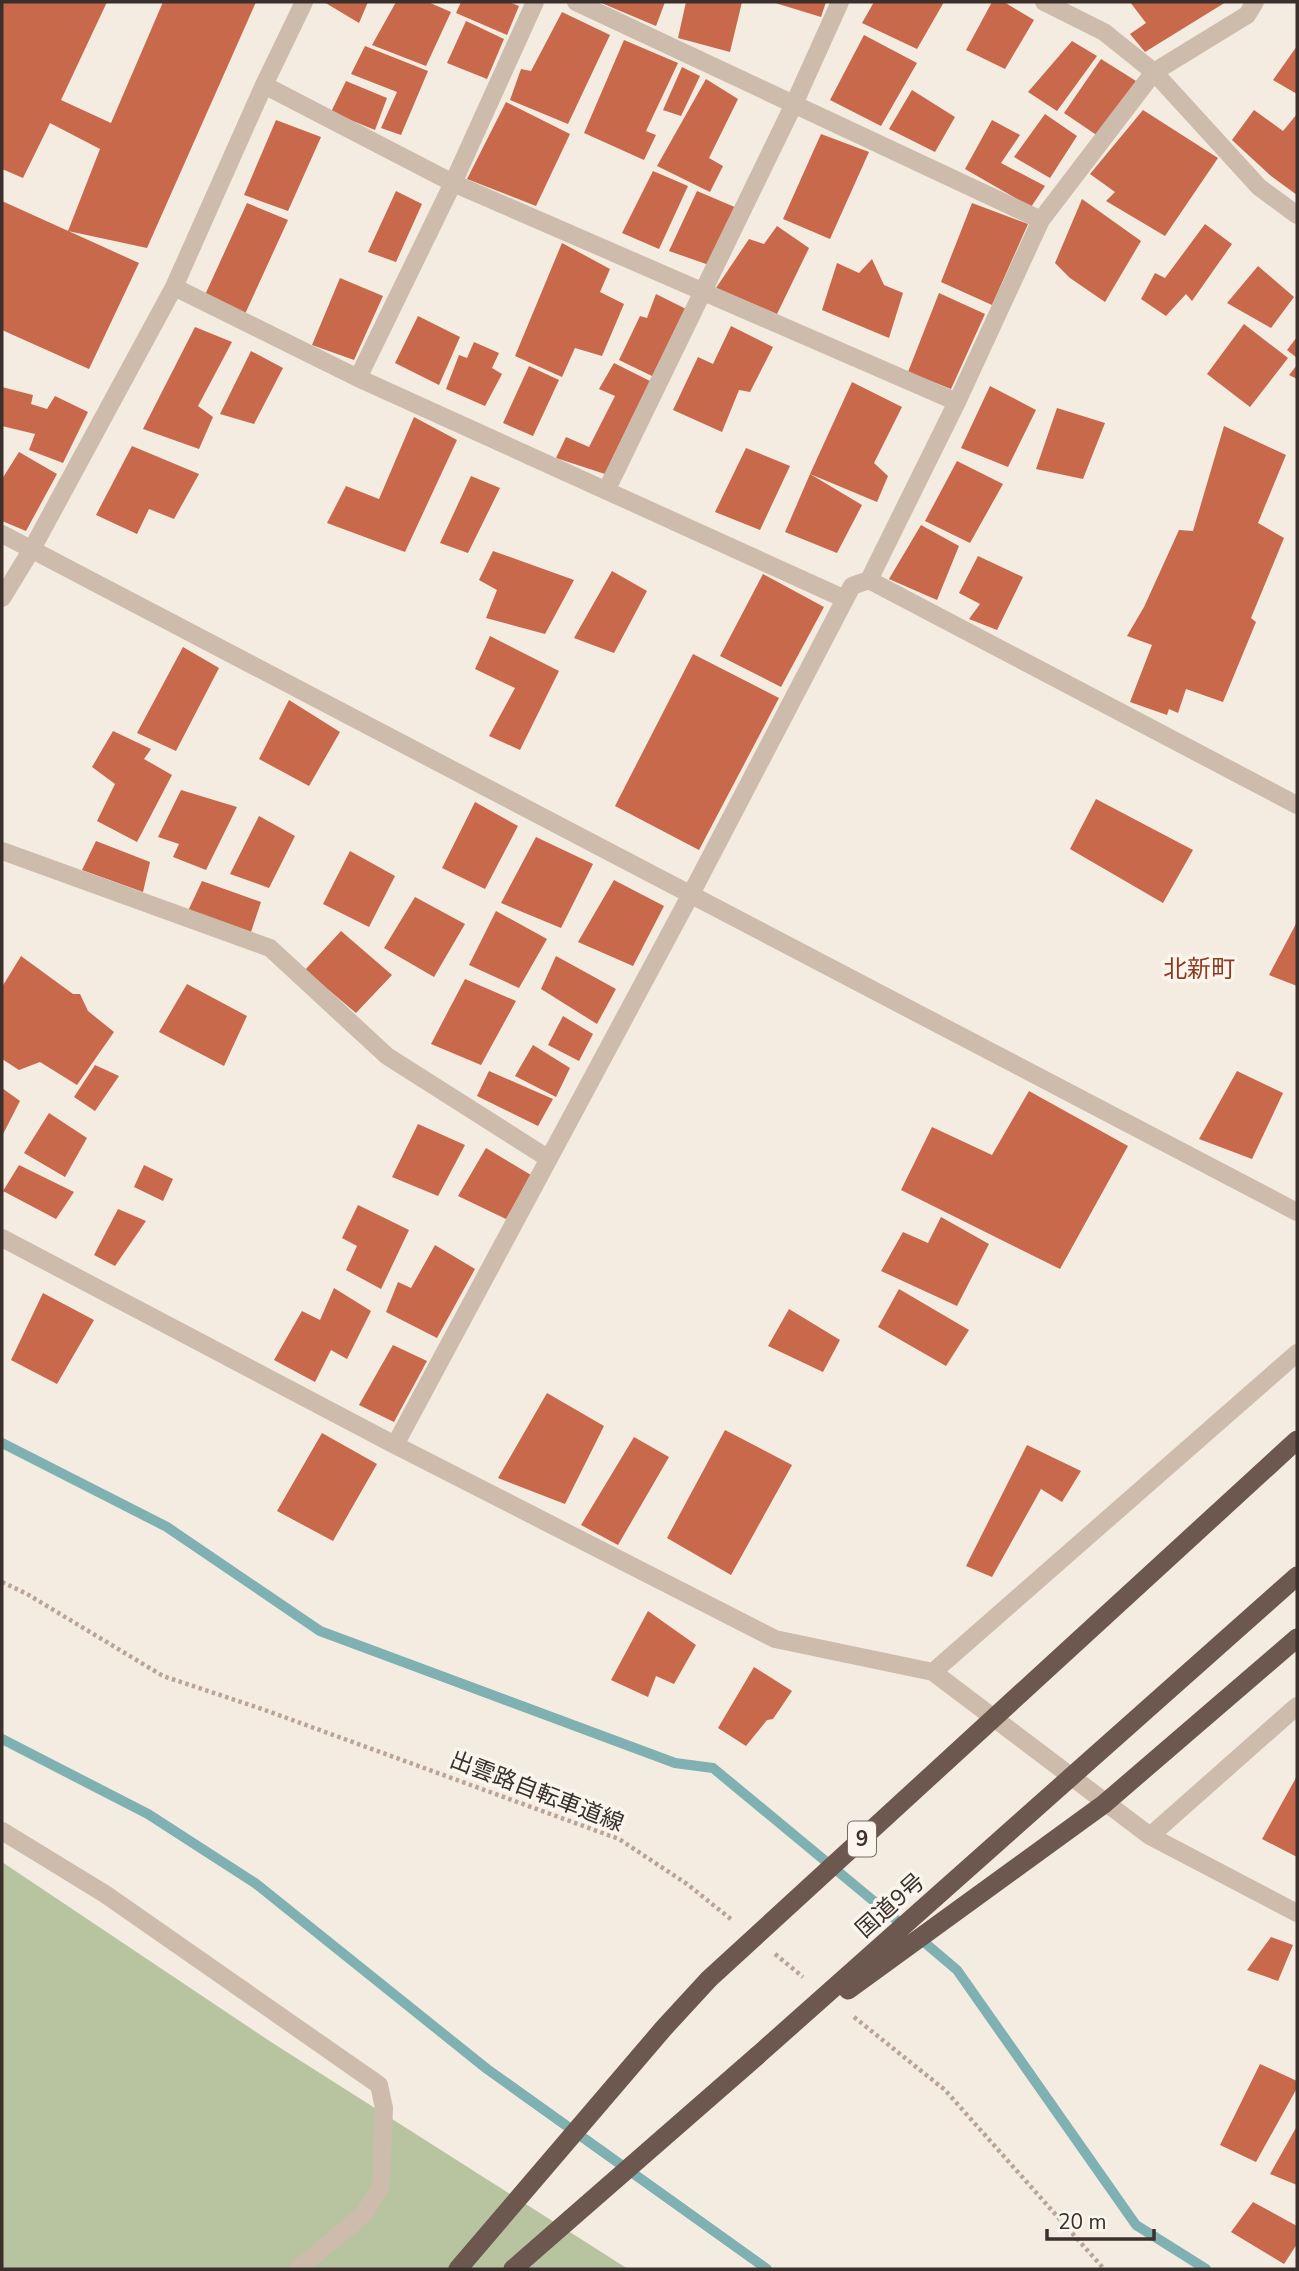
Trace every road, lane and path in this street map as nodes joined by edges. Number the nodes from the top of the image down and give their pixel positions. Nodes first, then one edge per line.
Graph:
1 (304, 2) edge
2 (535, 2) edge
3 (576, 2) edge
4 (839, 2) edge
5 (1044, 2) edge
6 (1255, 2) edge
7 (1154, 72) junction
8 (264, 85) junction
9 (794, 104) junction
10 (453, 183) junction
11 (1297, 215) edge
12 (1041, 220) junction
13 (174, 287) junction
14 (704, 292) junction
15 (358, 378) junction
16 (957, 402) junction
17 (607, 489) junction
18 (2, 534) edge
19 (32, 549) junction
20 (869, 580) junction
21 (2, 598) edge
22 (845, 599) junction
23 (1297, 805) edge
24 (2, 851) edge
25 (691, 894) junction
26 (549, 1159) junction
27 (1297, 1212) edge
28 (2, 1238) edge
29 (1297, 1353) edge
30 (1297, 1440) edge
31 (395, 1445) junction
32 (1297, 1576) edge
33 (2, 1582) edge
34 (1297, 1638) edge
35 (933, 1672) junction
36 (1297, 1706) edge
37 (2, 1831) edge
38 (1150, 1836) junction
39 (1297, 1913) edge
40 (741, 1927) dead end
41 (773, 1953) dead end
42 (806, 1979) dead end
43 (849, 2013) dead end
44 (757, 2056) junction
45 (298, 2269) edge
46 (458, 2269) edge
47 (513, 2269) edge
48 (1104, 2269) edge

1 - 8 street
2 - 10 street
3 - 9 street
4 - 9 street
5 - 7 street
6 - 7 street
7 - 11 street
7 - 12 street
8 - 10 street
8 - 13 street
9 - 12 street
9 - 14 street
10 - 14 street
10 - 15 street
12 - 16 street
13 - 15 street
13 - 19 street
14 - 16 street
14 - 17 street
15 - 17 street
16 - 20 street
17 - 22 street
18 - 19 street
19 - 21 street
19 - 25 street
20 - 22 street
20 - 23 street
22 - 25 street
24 - 26 street
25 - 26 street
25 - 27 street
26 - 31 street
28 - 31 street
29 - 35 street
30 - 46 highway, 9, bridge
31 - 35 street
32 - 44 highway, 国道9号, bridge
33 - 40 path, 出雲路自転車道線
34 - 44 highway, bridge
35 - 38 street
36 - 38 street
37 - 45 street
38 - 39 street
41 - 42 path
43 - 48 path
44 - 47 highway, 国道9号

